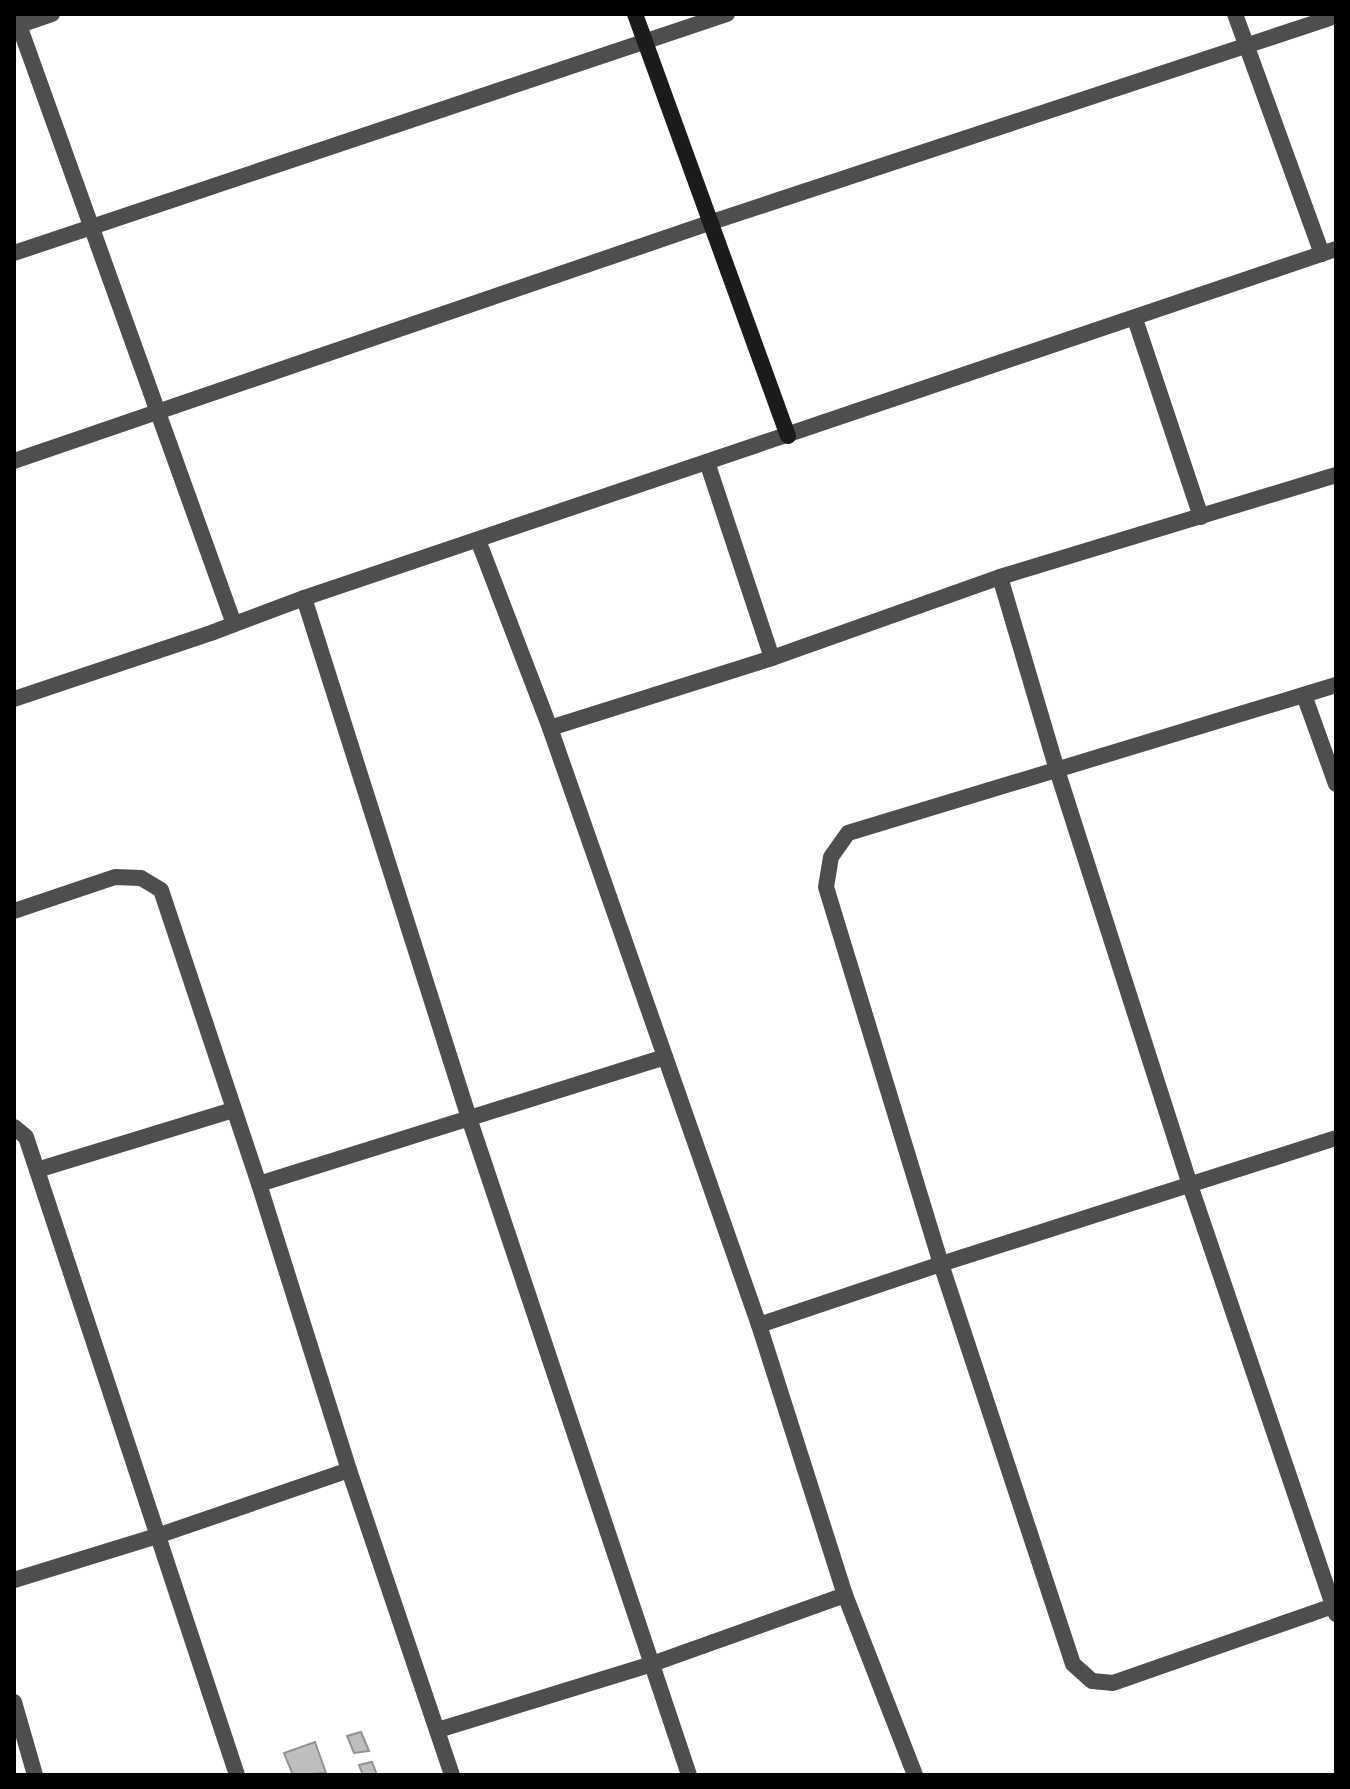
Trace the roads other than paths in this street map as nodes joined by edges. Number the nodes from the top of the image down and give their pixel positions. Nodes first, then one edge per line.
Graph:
1 (52, 14) edge
2 (635, 14) edge
3 (727, 14) edge
4 (1235, 14) edge
5 (1336, 16) edge
6 (16, 22) edge
7 (644, 43) junction
8 (1247, 46) junction
9 (709, 223) junction
10 (90, 228) junction
11 (1329, 252) edge
12 (14, 253) edge
13 (1135, 319) junction
14 (156, 412) junction
15 (788, 436) junction
16 (14, 461) edge
17 (707, 462) junction
18 (1336, 475) edge
19 (1201, 517) junction
20 (478, 540) junction
21 (1000, 577) junction
22 (304, 598) junction
23 (234, 624) junction
24 (772, 658) junction
25 (1336, 685) edge
26 (1304, 695) junction
27 (14, 699) edge
28 (550, 728) junction
29 (1057, 770) junction
30 (1336, 784) edge
31 (14, 911) edge
32 (665, 1057) junction
33 (233, 1110) junction
34 (469, 1118) junction
35 (14, 1127) edge
36 (1336, 1138) edge
37 (37, 1170) junction
38 (259, 1184) junction
39 (1190, 1185) junction
40 (941, 1264) junction
41 (759, 1325) junction
42 (349, 1470) junction
43 (157, 1536) junction
44 (14, 1580) edge
45 (845, 1595) junction
46 (1335, 1608) edge
47 (652, 1664) junction
48 (14, 1702) edge
49 (438, 1730) junction
50 (35, 1775) edge
51 (237, 1775) edge
52 (452, 1775) edge
53 (689, 1775) edge
54 (915, 1775) edge

1 - 6 street
2 - 7 street
3 - 7 street
4 - 8 street
5 - 8 street
6 - 10 street
7 - 9 street
7 - 10 street
8 - 9 street
8 - 11 street
9 - 14 street
9 - 15 street
10 - 12 street
10 - 14 street
11 - 13 street
13 - 15 street
13 - 19 street
14 - 16 street
14 - 23 street
15 - 17 street
17 - 20 street
17 - 24 street
18 - 19 street
19 - 21 street
20 - 22 street
20 - 28 street
21 - 24 street
21 - 29 street
22 - 23 street
22 - 34 street
23 - 27 street
24 - 28 street
25 - 26 street
26 - 29 street
26 - 30 street
28 - 32 street
29 - 39 street
29 - 40 street
31 - 33 street
32 - 34 street
32 - 41 street
33 - 37 street
33 - 38 street
34 - 38 street
34 - 47 street
35 - 37 street
36 - 39 street
37 - 43 street
38 - 42 street
39 - 40 street
39 - 46 street
40 - 41 street
40 - 46 street
41 - 45 street
42 - 43 street
42 - 49 street
43 - 44 street
43 - 51 street
45 - 47 street
45 - 54 street
47 - 49 street
47 - 53 street
48 - 50 street
49 - 52 street

